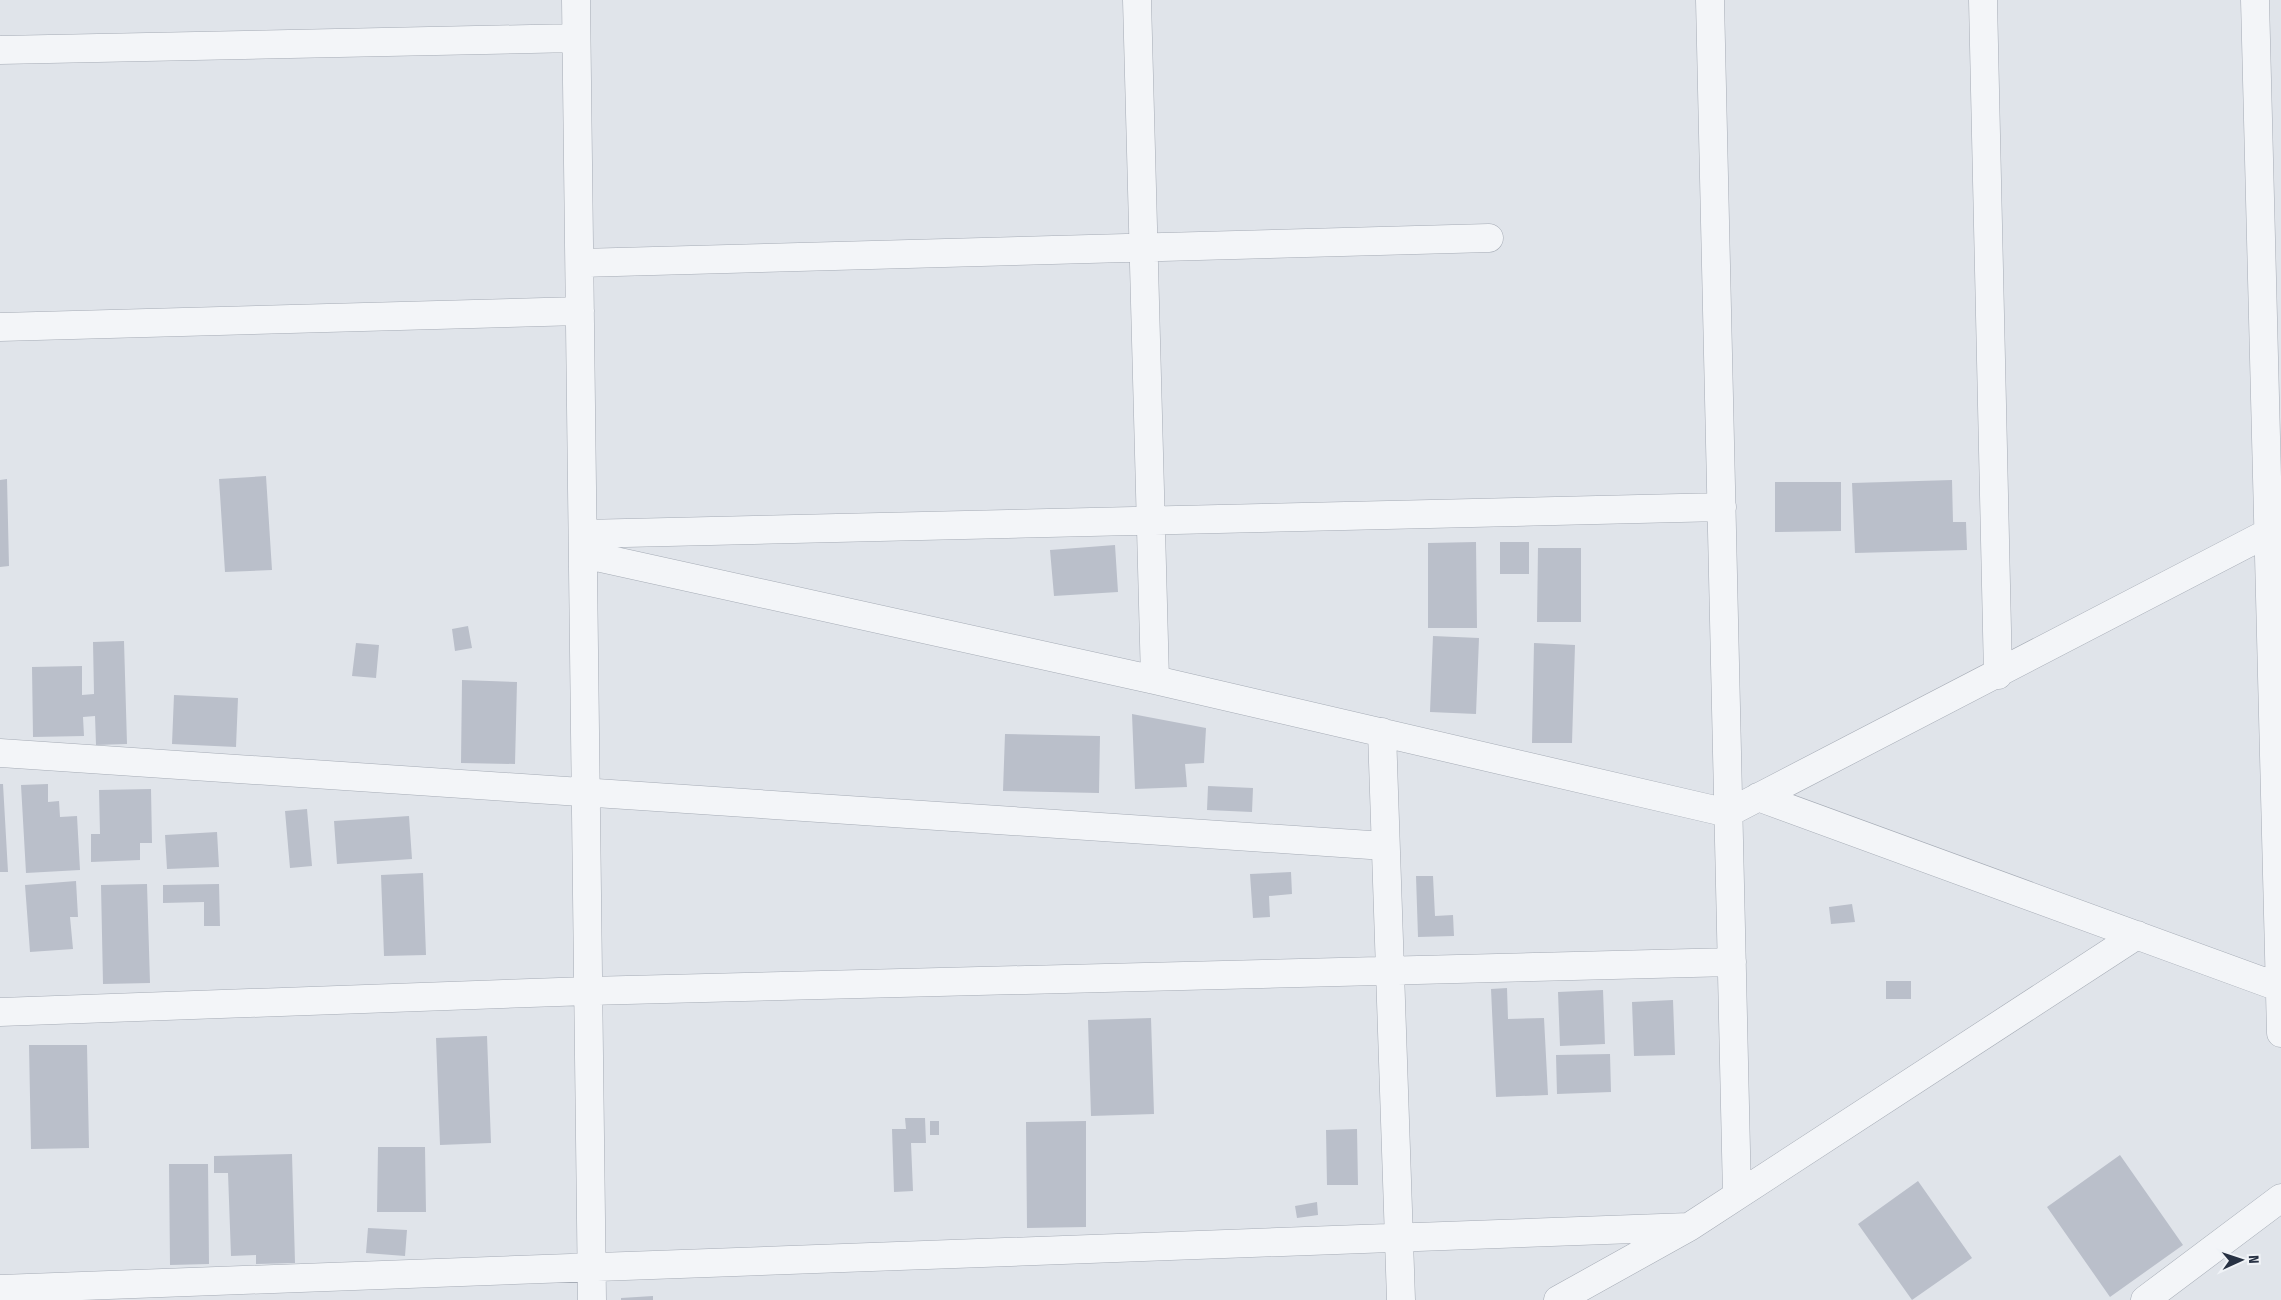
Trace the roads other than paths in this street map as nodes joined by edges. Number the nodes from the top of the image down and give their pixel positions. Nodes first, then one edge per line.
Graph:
1 (576, 0) edge
2 (1137, 0) edge
3 (1710, 0) edge
4 (1983, 0) edge
5 (2255, 0) edge
6 (576, 38) junction
7 (0, 50) edge
8 (1489, 238) dead end
9 (1144, 248) junction
10 (580, 263) junction
11 (580, 311) junction
12 (0, 327) edge
13 (1722, 507) junction
14 (1151, 520) junction
15 (2275, 529) edge
16 (583, 544) junction
17 (1998, 675) junction
18 (1155, 680) junction
19 (1382, 732) junction
20 (0, 753) edge
21 (586, 793) junction
22 (1758, 797) junction
23 (1728, 813) junction
24 (1385, 846) junction
25 (2137, 935) junction
26 (1732, 962) junction
27 (1390, 971) junction
28 (2280, 987) edge
29 (588, 991) junction
30 (0, 1012) edge
31 (2281, 1033) edge
32 (1737, 1195) junction
33 (2281, 1198) edge
34 (1689, 1227) junction
35 (1398, 1238) junction
36 (592, 1267) junction
37 (0, 1289) edge
38 (1565, 1298) edge
39 (592, 1300) edge
40 (1400, 1300) edge
41 (2145, 1300) edge

1 - 6 street
2 - 9 street
3 - 13 street
4 - 17 street
5 - 15 street
6 - 7 street
6 - 10 street
8 - 9 street
9 - 10 street
9 - 14 street
10 - 11 street
11 - 12 street
11 - 16 street
13 - 14 street
13 - 23 street
14 - 16 street
14 - 18 street
15 - 17 street
15 - 28 street
16 - 18 street
16 - 21 street
17 - 22 street
18 - 19 street
19 - 23 street
19 - 24 street
20 - 21 street
21 - 24 street
21 - 29 street
22 - 23 street
22 - 25 street
23 - 26 street
24 - 27 street
25 - 28 street
25 - 32 street
26 - 27 street
26 - 32 street
27 - 29 street
27 - 35 street
28 - 31 street
29 - 30 street
29 - 36 street
32 - 34 street
33 - 41 street
34 - 35 street
34 - 38 street
35 - 36 street
35 - 40 street
36 - 37 street
36 - 39 street

